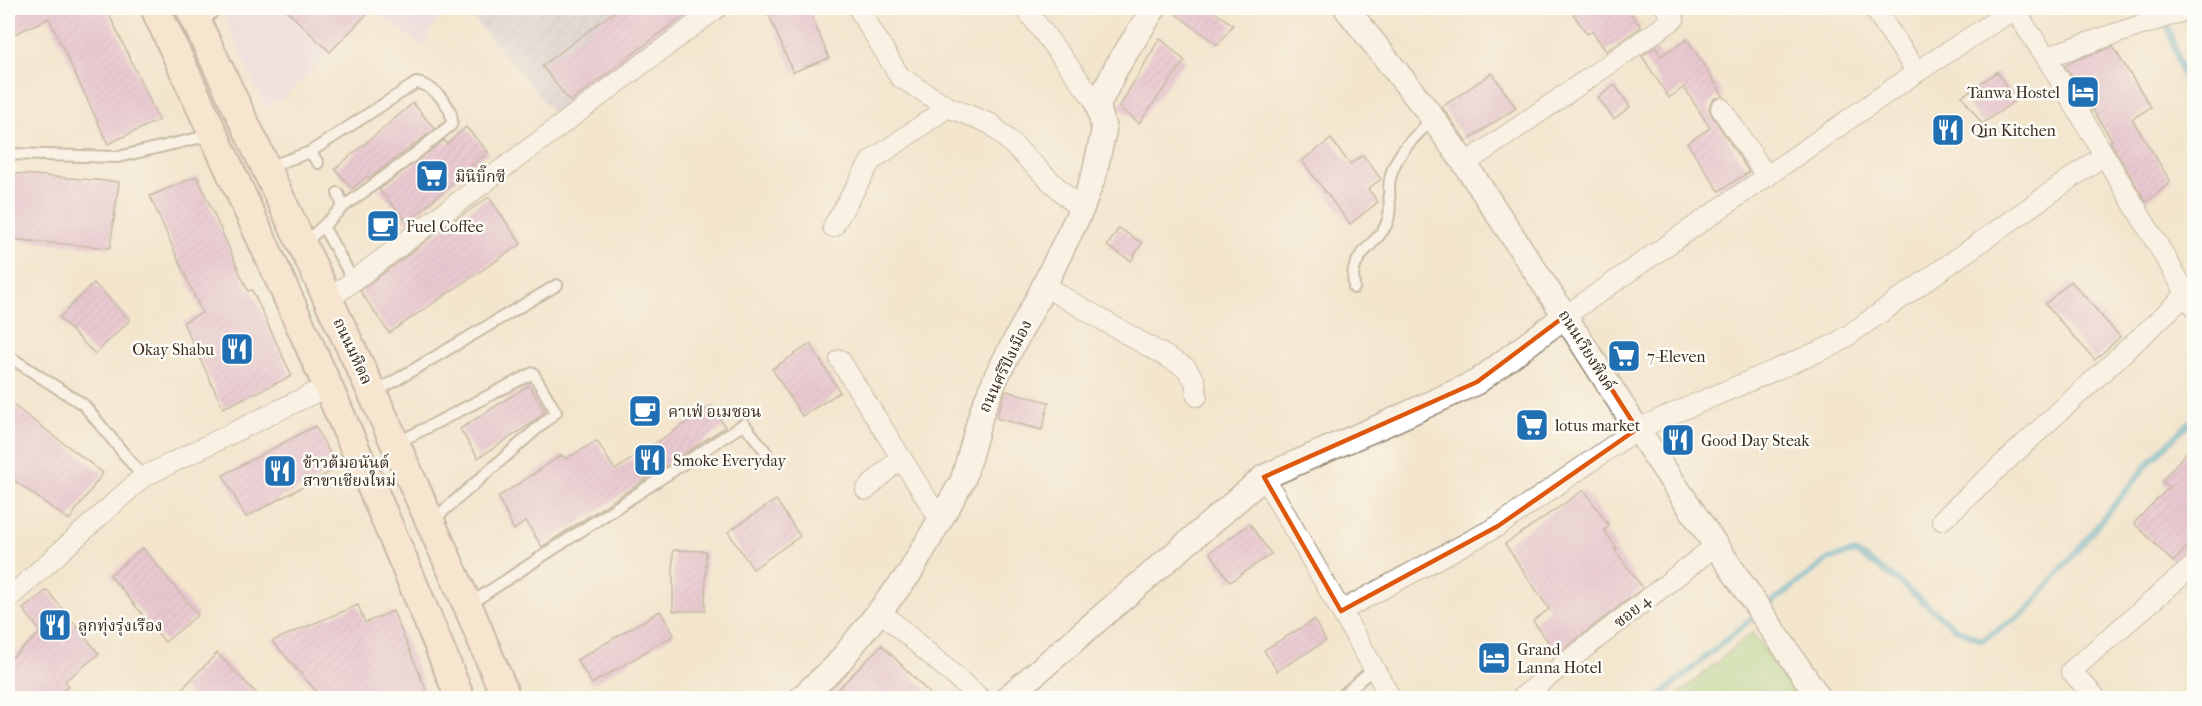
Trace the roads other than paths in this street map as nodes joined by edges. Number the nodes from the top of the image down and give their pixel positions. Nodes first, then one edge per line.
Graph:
1 (155, 8) edge
2 (717, 8) edge
3 (858, 8) edge
4 (1025, 8) edge
5 (1154, 8) edge
6 (1347, 8) edge
7 (1666, 8) edge
8 (1874, 8) edge
9 (2014, 8) edge
10 (2192, 8) edge
11 (202, 14) edge
12 (2046, 57) junction
13 (1917, 72) junction
14 (1098, 105) junction
15 (948, 107) junction
16 (1720, 108) dead end
17 (1433, 119) junction
18 (214, 134) junction
19 (310, 152) junction
20 (8, 153) edge
21 (2104, 154) junction
22 (318, 163) dead end
23 (1465, 164) junction
24 (267, 167) junction
25 (1767, 177) junction
26 (338, 193) dead end
27 (343, 207) junction
28 (1081, 210) junction
29 (323, 226) junction
30 (833, 227) dead end
31 (302, 246) junction
32 (353, 280) junction
33 (558, 285) dead end
34 (1044, 286) junction
35 (1354, 288) dead end
36 (329, 299) junction
37 (2191, 300) edge
38 (1565, 316) junction
39 (8, 356) edge
40 (840, 360) dead end
41 (328, 386) junction
42 (373, 394) junction
43 (1197, 396) dead end
44 (1637, 429) junction
45 (395, 444) junction
46 (766, 452) dead end
47 (900, 459) junction
48 (143, 477) junction
49 (1264, 477) junction
50 (866, 490) dead end
51 (940, 520) junction
52 (1942, 520) dead end
53 (431, 523) junction
54 (1715, 546) junction
55 (2194, 565) edge
56 (8, 600) edge
57 (468, 606) junction
58 (1341, 610) junction
59 (880, 611) junction
60 (1374, 668) junction
61 (460, 699) edge
62 (506, 699) edge
63 (801, 699) edge
64 (980, 699) edge
65 (1008, 699) edge
66 (1339, 699) edge
67 (1391, 699) edge
68 (1521, 699) edge
69 (1819, 699) edge
70 (2096, 699) edge

1 - 18 main road
2 - 32 street
3 - 15 street
4 - 14 street
5 - 14 street
6 - 17 street, ถนนเวียงพิงค์
7 - 23 street
8 - 13 street
9 - 12 street
9 - 13 street
10 - 12 street
11 - 24 main road, ถนนมหิดล
12 - 21 street
13 - 25 street
14 - 28 street, ถนนศรีปิงเมือง
15 - 28 street
15 - 30 street
16 - 25 street
17 - 23 street, ถนนเวียงพิงค์
17 - 35 lane
18 - 20 lane
18 - 41 main road
19 - 22 lane
19 - 24 lane
19 - 27 lane
21 - 37 street
21 - 44 street
23 - 38 street, ถนนเวียงพิงค์
24 - 31 main road, ถนนมหิดล
25 - 38 street
26 - 27 lane
27 - 29 lane
28 - 34 street, ถนนศรีปิงเมือง
29 - 31 lane
29 - 32 lane
31 - 36 main road, ถนนมหิดล
32 - 36 street
33 - 42 lane
34 - 43 street
34 - 51 street, ถนนศรีปิงเมือง
36 - 42 main road, ถนนมหิดล
37 - 52 street
38 - 44 street, ถนนเวียงพิงค์
38 - 49 street
39 - 48 lane
40 - 47 street
41 - 48 street
41 - 61 main road
42 - 45 main road, ถนนมหิดล
44 - 54 street, ถนนเวียงพิงค์
44 - 58 street
45 - 53 main road, ถนนมหิดล
45 - 53 lane
46 - 57 lane
47 - 50 street
47 - 51 street
48 - 56 street
49 - 58 street
49 - 65 street
51 - 59 street, ถนนศรีปิงเมือง
53 - 57 main road, ถนนมหิดล
54 - 68 street, ซอย 4
54 - 69 street, ถนนเวียงพิงค์
55 - 70 street
57 - 62 main road, ถนนมหิดล
58 - 60 street
59 - 63 street, ถนนศรีปิงเมือง
59 - 64 street
60 - 66 lane
60 - 67 street

